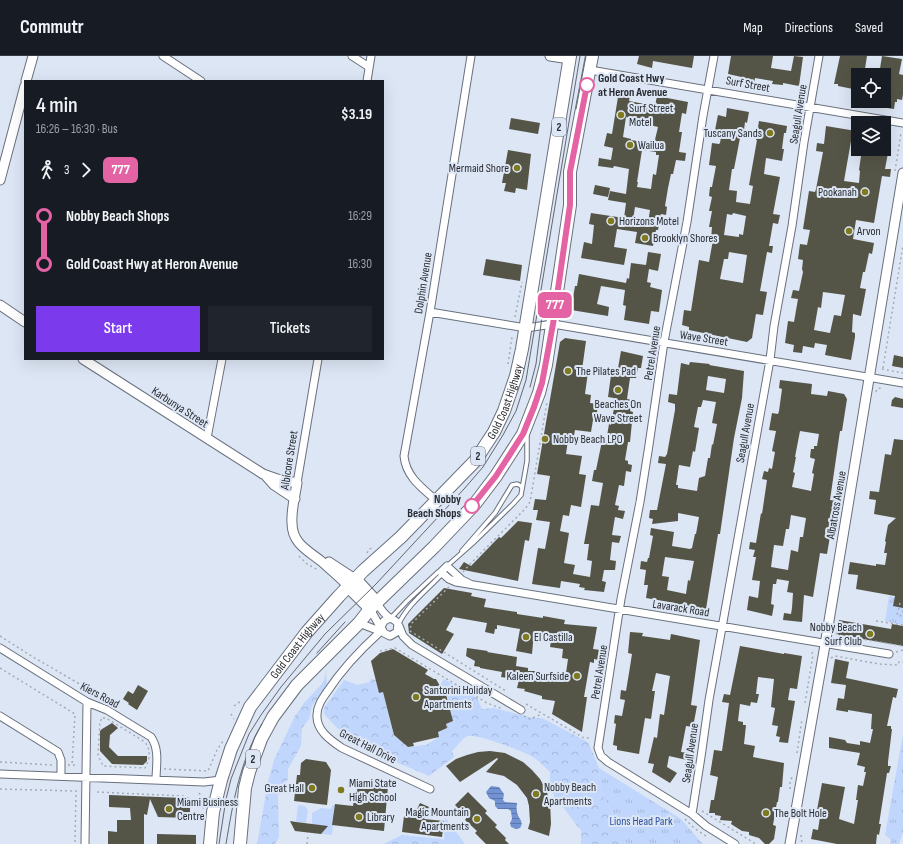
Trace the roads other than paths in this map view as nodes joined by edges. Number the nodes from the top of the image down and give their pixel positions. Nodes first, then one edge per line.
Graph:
1 (33, 56) edge
2 (163, 56) edge
3 (352, 56) edge
4 (371, 56) edge
5 (471, 56) edge
6 (550, 56) edge
7 (592, 56) edge
8 (714, 56) edge
9 (819, 56) edge
10 (570, 58) edge
11 (369, 67) junction
12 (590, 70) junction
13 (26, 80) edge
14 (199, 80) edge
15 (367, 80) edge
16 (708, 90) junction
17 (23, 102) edge
18 (810, 107) junction
19 (903, 123) edge
20 (903, 173) edge
21 (0, 180) edge
22 (0, 306) edge
23 (0, 311) edge
24 (430, 312) junction
25 (11, 313) junction
26 (24, 321) edge
27 (553, 324) junction
28 (526, 328) junction
29 (664, 342) junction
30 (85, 360) edge
31 (222, 360) edge
32 (318, 360) edge
33 (770, 360) junction
34 (870, 377) junction
35 (903, 383) edge
36 (530, 418) junction
37 (207, 438) junction
38 (263, 474) junction
39 (297, 483) junction
40 (522, 490) junction
41 (295, 499) junction
42 (437, 502) junction
43 (458, 555) junction
44 (447, 566) junction
45 (441, 572) junction
46 (352, 583) junction
47 (470, 584) junction
48 (373, 606) junction
49 (620, 609) junction
50 (390, 618) junction
51 (358, 622) junction
52 (398, 625) junction
53 (723, 626) junction
54 (383, 632) junction
55 (412, 645) junction
56 (825, 645) junction
57 (0, 648) edge
58 (889, 654) dead end
59 (87, 702) junction
60 (522, 713) road end
61 (0, 716) edge
62 (0, 774) edge
63 (61, 776) junction
64 (87, 778) junction
65 (156, 780) junction
66 (220, 780) junction
67 (430, 789) dead end
68 (692, 814) junction
69 (789, 843) edge
70 (85, 844) edge
71 (210, 844) edge
72 (240, 844) edge
73 (735, 844) edge

1 - 13 street
2 - 14 street
3 - 11 street
4 - 11 street
5 - 24 street, Dolphin Avenue
6 - 10 street
7 - 12 highway, Gold Coast Highway / 2
8 - 16 street, Petrel Avenue
9 - 18 street, Seagull Avenue
10 - 28 highway, Gold Coast Highway / 2
11 - 15 street
12 - 16 street, Surf Street
12 - 27 highway, Gold Coast Highway / 2
16 - 18 street, Surf Street
16 - 29 street, Petrel Avenue
17 - 21 street
18 - 19 street, Surf Street
18 - 33 street, Seagull Avenue
20 - 34 street, Albatross Avenue
22 - 25 street
23 - 25 street
24 - 28 street, Wave Street
24 - 42 street, Dolphin Avenue
25 - 26 street
27 - 28 street, Wave Street
27 - 29 street, Wave Street
27 - 36 highway, Gold Coast Highway / 2
28 - 42 highway, Gold Coast Highway / 2
29 - 33 street, Wave Street
29 - 49 street, Petrel Avenue
30 - 37 street, Karbunya Street
31 - 37 street
32 - 39 street, Albicore Street
33 - 34 street, Wave Street
33 - 53 street, Seagull Avenue
34 - 35 street, Wave Street
34 - 56 street, Albatross Avenue
36 - 40 lane, Gold Coast Highway
36 - 48 highway, Gold Coast Highway / 2
37 - 38 street, Karbunya Street
38 - 39 street, Karbunya Street
38 - 41 street, Karbunya Street
39 - 41 street, Albicore Street
40 - 43 lane, Gold Coast Highway
40 - 43 lane, Gold Coast Highway
41 - 46 street, Albicore Street
42 - 46 highway, Gold Coast Highway / 2
43 - 44 lane, Gold Coast Highway
44 - 45 street, Gold Coast Highway
44 - 47 street, Lavarack Road
45 - 47 street, Lavarack Road
45 - 50 lane, Gold Coast Highway
45 - 52 lane, Gold Coast Highway
46 - 48 highway
46 - 66 highway, Gold Coast Highway / 2
47 - 49 street, Lavarack Road
48 - 50 street
48 - 51 highway, Gold Coast Highway / 2
48 - 54 street
49 - 53 street, Lavarack Road
49 - 68 street, Petrel Avenue
50 - 52 street
50 - 54 street
51 - 54 street
51 - 72 highway, Gold Coast Highway / 2
52 - 54 street
52 - 55 street
53 - 56 street, Lavarack Road
53 - 68 street, Seagull Avenue
54 - 55 street
54 - 67 street, Great Hall Drive
55 - 60 street
56 - 58 street, Lavarack Road
56 - 69 street, Albatross Avenue
57 - 59 street, Kiers Road
59 - 64 street
59 - 65 street, Kiers Road
61 - 63 street
62 - 63 street
63 - 64 street
64 - 65 street
64 - 70 street
65 - 66 street
66 - 71 highway, Gold Coast Highway / 2
68 - 73 street

